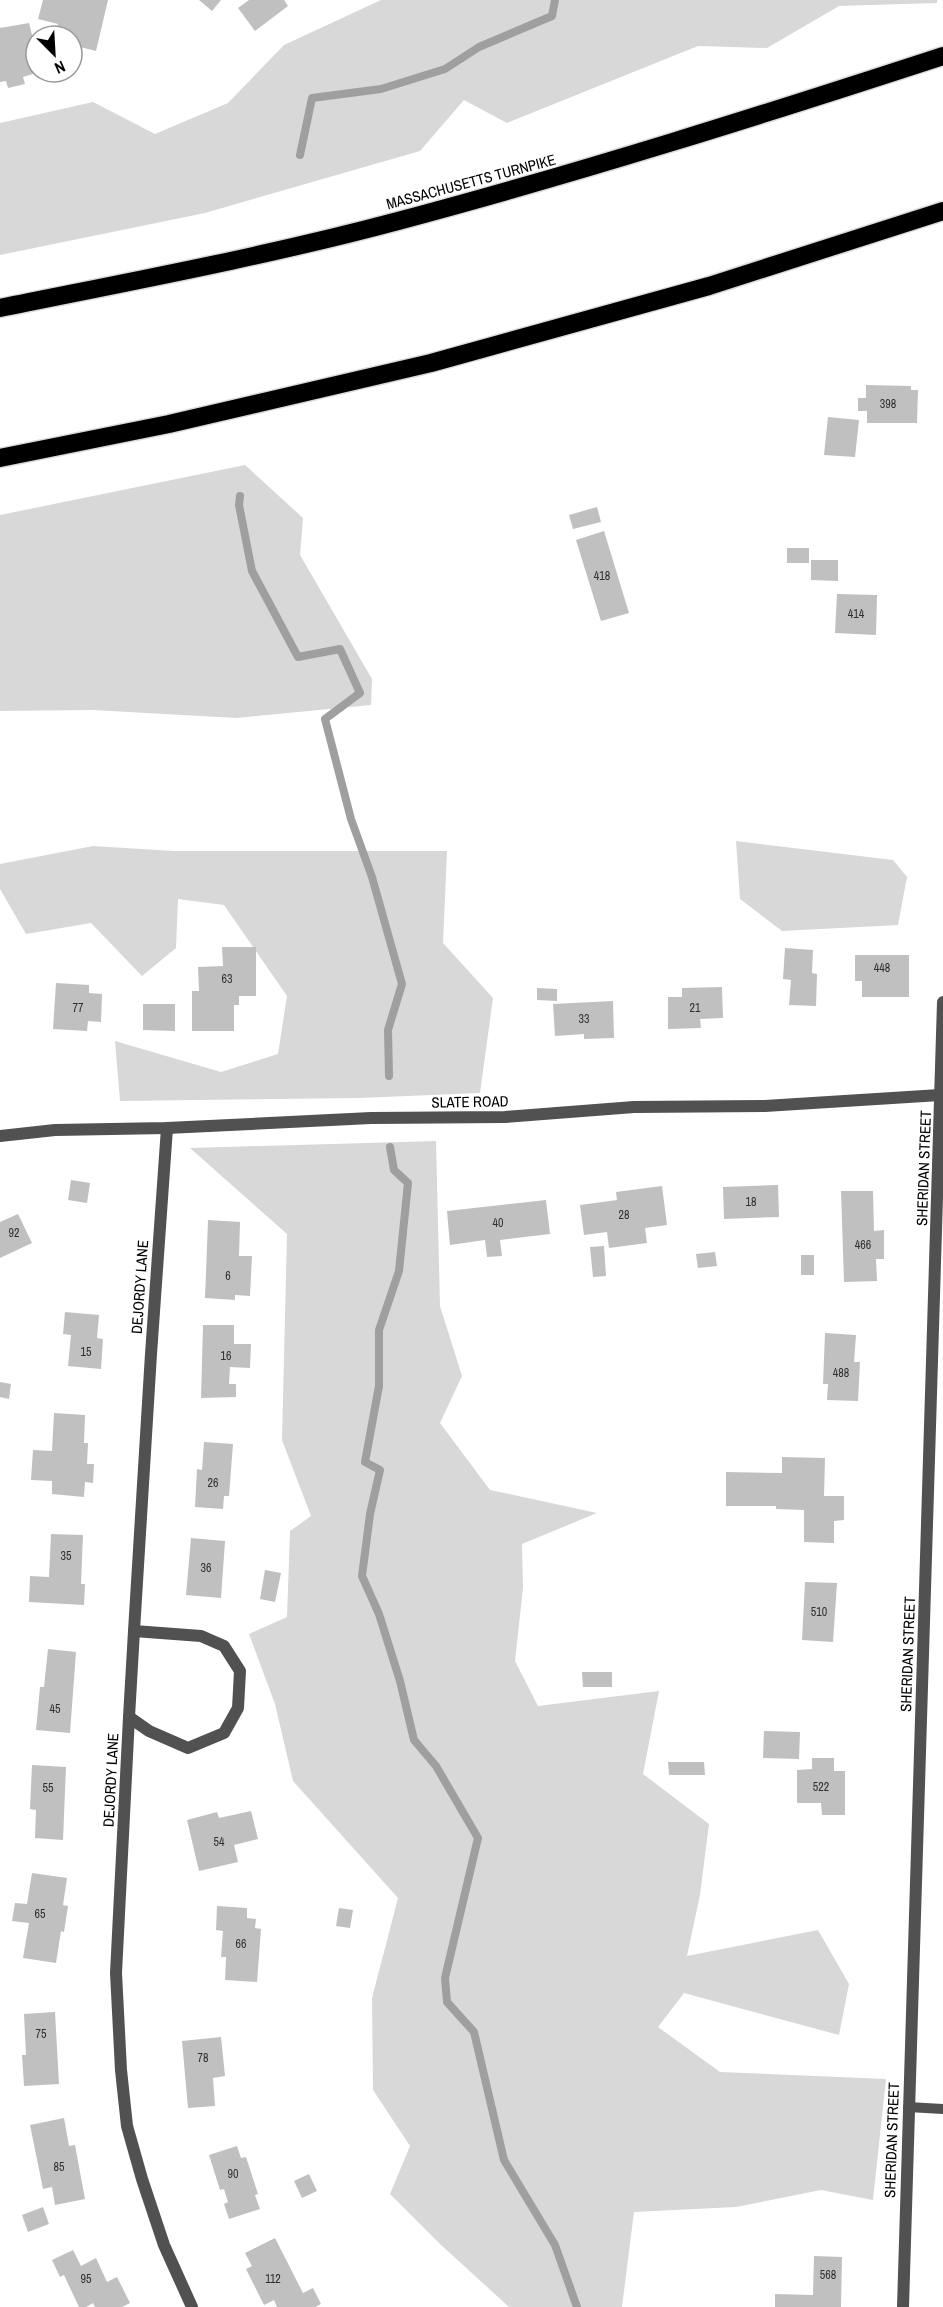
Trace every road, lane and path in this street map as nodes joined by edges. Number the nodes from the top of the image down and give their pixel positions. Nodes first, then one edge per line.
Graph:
1 (943, 56) edge
2 (943, 211) edge
3 (0, 308) edge
4 (0, 458) edge
5 (943, 1002) edge
6 (940, 1095) junction
7 (167, 1128) junction
8 (0, 1136) edge
9 (134, 1631) junction
10 (129, 1716) junction
11 (908, 2107) junction
12 (943, 2109) edge
13 (192, 2307) edge
14 (903, 2307) edge

1 - 3 highway, MASSACHUSETTS TURNPIKE
2 - 4 highway
5 - 6 street, SHERIDAN STREET
6 - 7 street, SLATE ROAD
6 - 11 street, SHERIDAN STREET
7 - 8 street, SLATE ROAD
7 - 9 street, DEJORDY LANE
9 - 10 street
9 - 10 street, DEJORDY LANE
10 - 13 street, DEJORDY LANE
11 - 12 lane
11 - 14 street, SHERIDAN STREET

